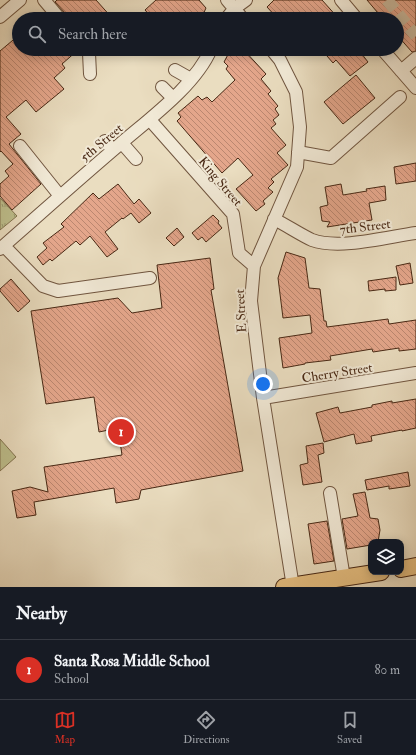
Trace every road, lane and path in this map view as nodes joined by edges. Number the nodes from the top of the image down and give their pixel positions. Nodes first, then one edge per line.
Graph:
1 (20, 0) edge
2 (44, 0) edge
3 (246, 0) edge
4 (341, 0) edge
5 (231, 4) edge
6 (54, 12) edge
7 (237, 12) edge
8 (351, 12) edge
9 (0, 17) edge
10 (89, 56) edge
11 (206, 56) edge
12 (276, 56) edge
13 (388, 56) edge
14 (416, 58) edge
15 (175, 70) dead end
16 (401, 71) junction
17 (90, 74) dead end
18 (191, 79) junction
19 (162, 87) dead end
20 (416, 88) edge
21 (400, 97) dead end
22 (173, 98) junction
23 (130, 120) dead end
24 (150, 120) junction
25 (139, 129) junction
26 (114, 144) junction
27 (20, 146) dead end
28 (298, 152) junction
29 (136, 159) dead end
30 (60, 196) junction
31 (274, 219) junction
32 (416, 233) edge
33 (2, 247) edge
34 (254, 266) junction
35 (150, 278) dead end
36 (416, 373) edge
37 (264, 398) junction
38 (330, 494) dead end
39 (416, 566) edge
40 (404, 568) edge
41 (368, 574) edge
42 (344, 578) junction
43 (290, 587) edge

1 - 9 street
2 - 6 street
3 - 5 street
4 - 8 street
5 - 7 street
10 - 17 street
11 - 18 street, 5th Street
12 - 28 street, E Street
13 - 16 street
14 - 16 street
15 - 18 street
16 - 20 street
18 - 22 street, 5th Street
19 - 22 street
21 - 28 street
22 - 24 street, 5th Street
23 - 25 street
24 - 25 street, 5th Street
24 - 34 street, King Street
25 - 26 street, 5th Street
26 - 29 street
26 - 30 street, 5th Street
27 - 30 street
28 - 31 street, E Street
30 - 33 street, 5th Street
31 - 32 street, 7th Street
31 - 34 street, E Street
33 - 35 street
34 - 37 street, E Street
36 - 37 street, Cherry Street
37 - 43 street, E Street
38 - 42 street
39 - 40 main road
41 - 42 main road
42 - 43 main road

